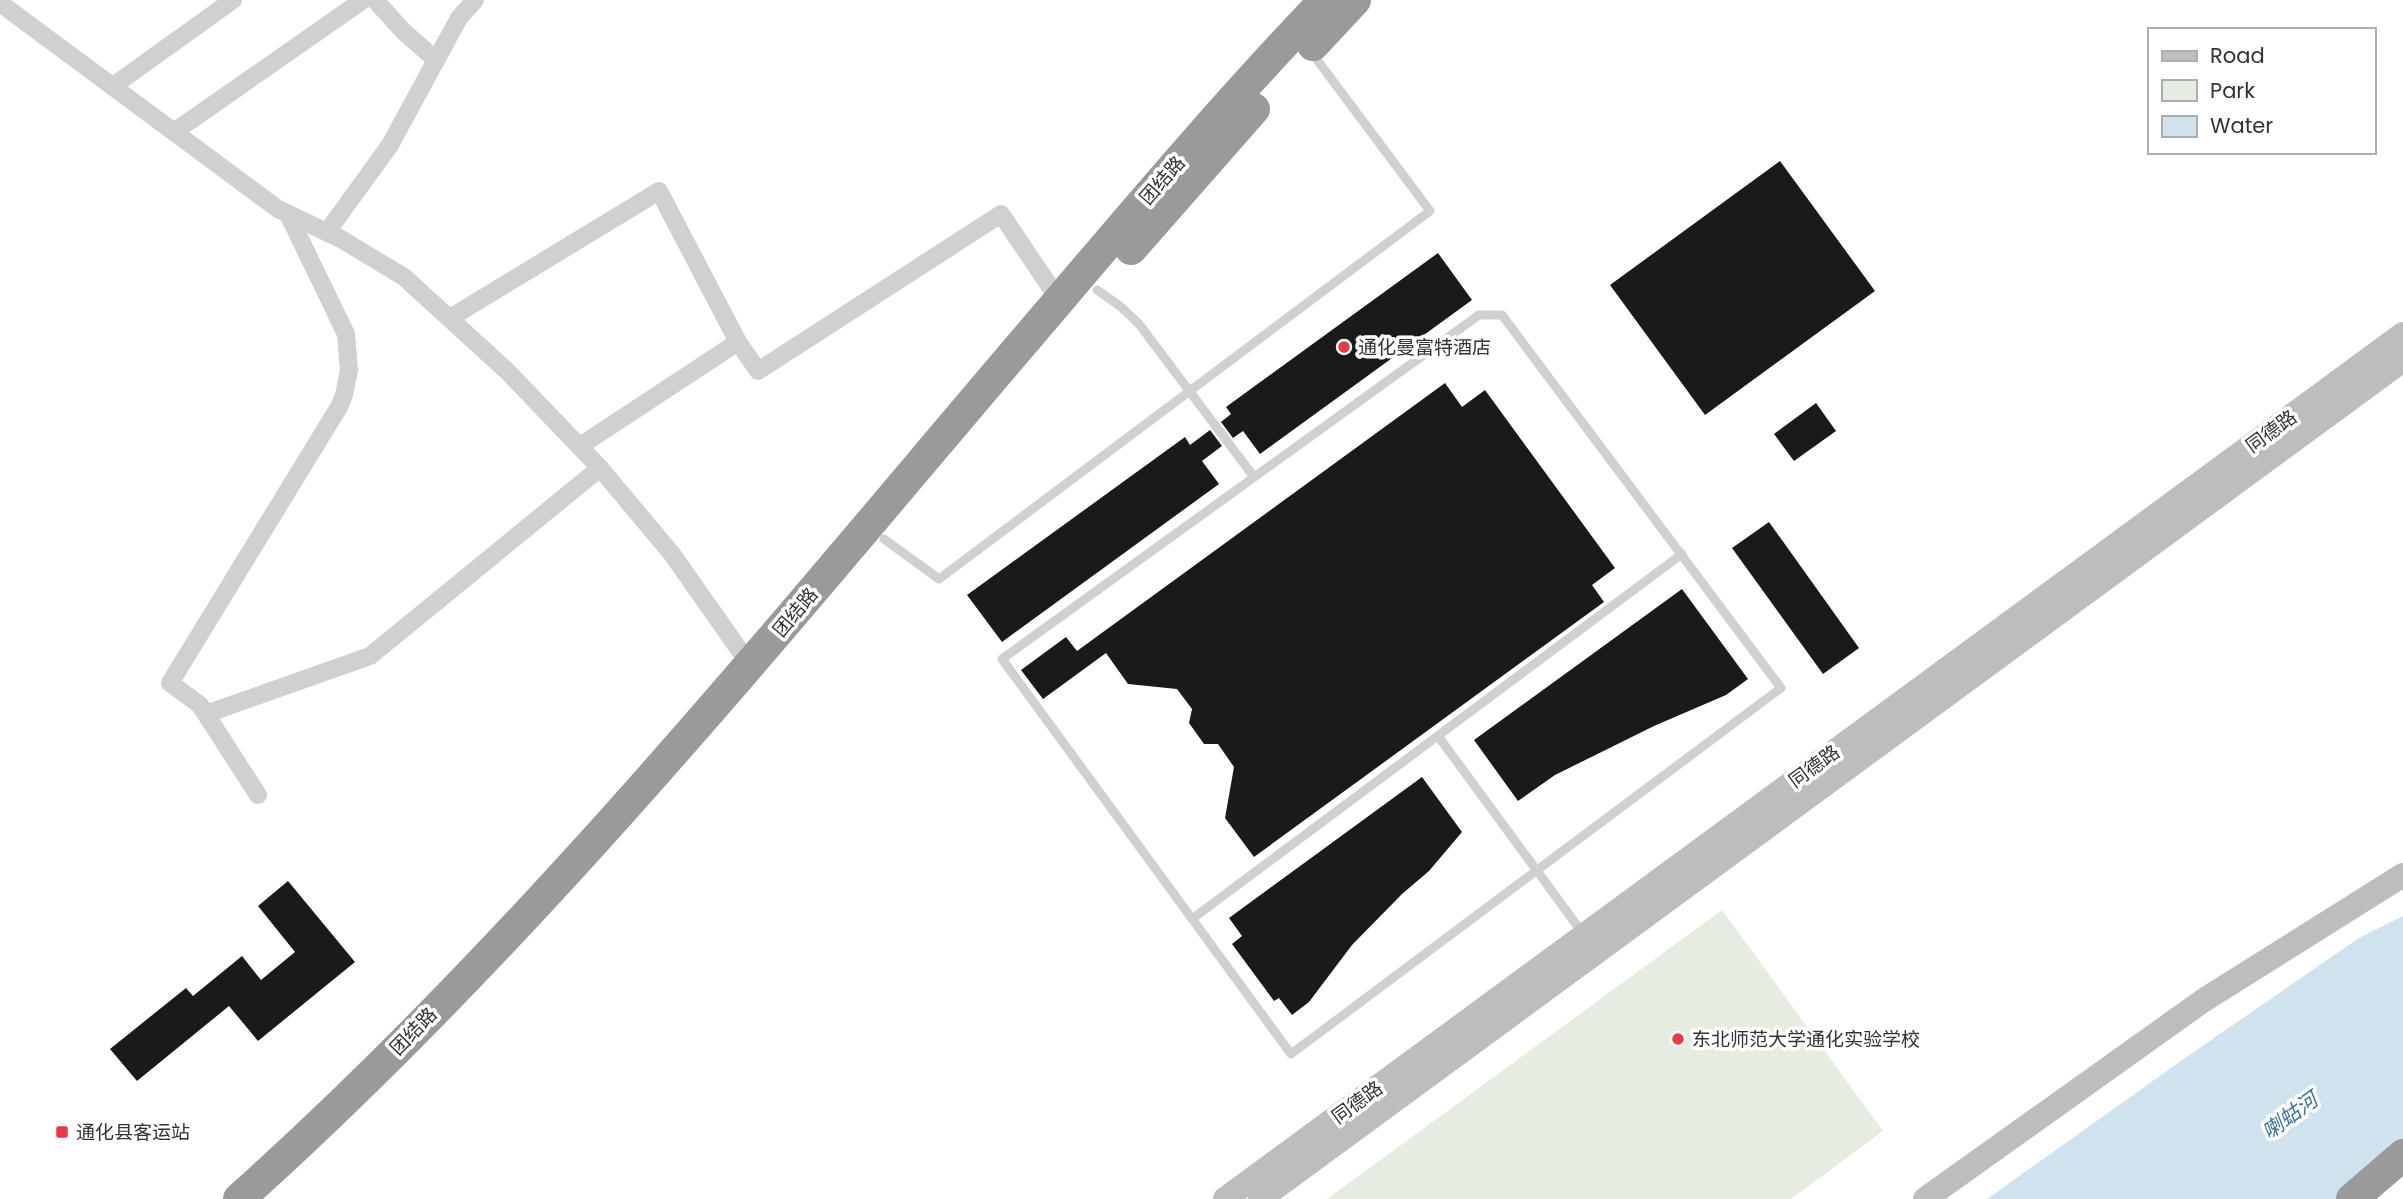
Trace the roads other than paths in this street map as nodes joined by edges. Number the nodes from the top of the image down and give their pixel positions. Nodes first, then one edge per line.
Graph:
1 (233, 0) edge
2 (363, 0) edge
3 (375, 0) edge
4 (475, 0) edge
5 (1325, 0) edge
6 (1355, 0) edge
7 (0, 4) edge
8 (1309, 49) junction
9 (436, 60) junction
10 (113, 86) junction
11 (174, 132) junction
12 (288, 214) junction
13 (327, 232) junction
14 (1097, 290) junction
15 (1059, 300) junction
16 (450, 318) junction
17 (2403, 334) edge
18 (738, 342) junction
19 (2403, 360) edge
20 (1190, 391) junction
21 (580, 446) junction
22 (600, 468) junction
23 (1254, 477) junction
24 (884, 539) junction
25 (1682, 554) junction
26 (750, 665) junction
27 (206, 714) junction
28 (1438, 736) junction
29 (258, 795) dead end
30 (1536, 870) junction
31 (2403, 875) edge
32 (1192, 919) junction
33 (1585, 935) junction
34 (2403, 1155) edge
35 (255, 1196) edge
36 (1225, 1199) edge
37 (1260, 1199) edge
38 (1925, 1199) edge
39 (2352, 1199) edge

1 - 10 street
2 - 11 street
3 - 9 street
4 - 9 street
5 - 15 highway, 团结路
6 - 8 highway, 团结路
7 - 10 street
8 - 14 highway, 团结路
8 - 20 lane
9 - 13 street
10 - 11 street
11 - 12 street
12 - 13 street
12 - 27 street
13 - 16 street
14 - 20 lane
14 - 24 highway, 团结路
15 - 18 street
15 - 26 highway, 团结路
16 - 18 street
16 - 21 street
17 - 33 main road, 同德路
18 - 21 street
19 - 37 main road, 同德路
20 - 23 lane
20 - 24 lane
21 - 22 street
22 - 26 street
22 - 27 street
23 - 25 lane
23 - 32 lane
24 - 35 highway, 团结路
25 - 28 lane
25 - 30 lane
26 - 35 highway, 团结路
27 - 29 street
28 - 30 lane
28 - 32 lane
30 - 32 lane
30 - 33 lane
31 - 38 main road
33 - 36 main road, 同德路
34 - 39 highway

